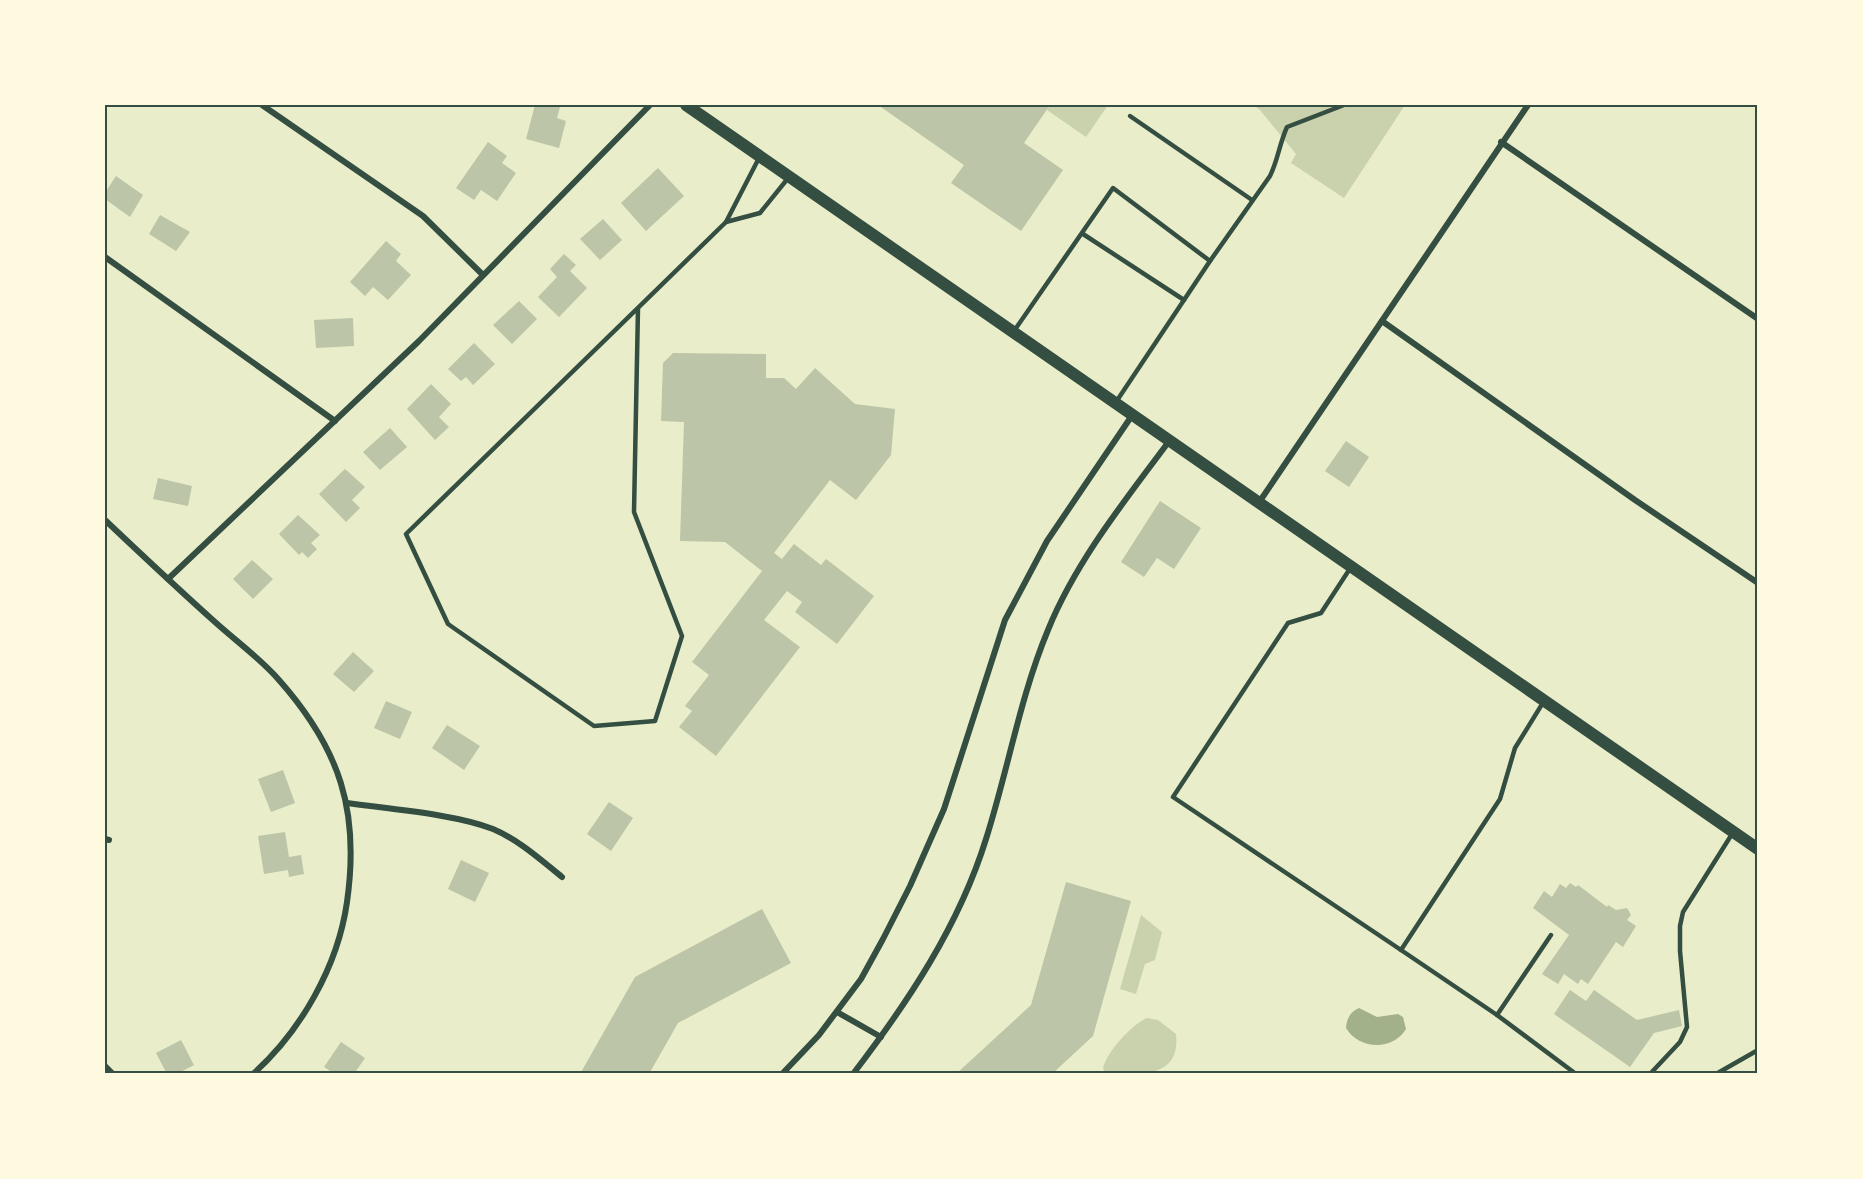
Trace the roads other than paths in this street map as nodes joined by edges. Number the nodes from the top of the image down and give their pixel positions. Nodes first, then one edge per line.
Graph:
1 (262, 105) edge
2 (650, 105) edge
3 (686, 105) edge
4 (1344, 105) edge
5 (1528, 105) edge
6 (1130, 116) dead end
7 (1502, 142) junction
8 (760, 156) junction
9 (789, 176) junction
10 (1252, 200) junction
11 (726, 222) junction
12 (1083, 234) junction
13 (105, 257) edge
14 (1210, 261) junction
15 (483, 275) junction
16 (1184, 300) junction
17 (638, 308) junction
18 (1758, 319) edge
19 (1382, 321) junction
20 (1014, 331) junction
21 (1116, 402) junction
22 (1133, 413) junction
23 (335, 421) junction
24 (1171, 439) junction
25 (1260, 501) junction
26 (105, 520) edge
27 (1353, 565) junction
28 (168, 579) junction
29 (1758, 583) edge
30 (1545, 699) junction
31 (347, 803) junction
32 (1733, 831) junction
33 (1758, 849) edge
34 (562, 877) dead end
35 (1551, 935) dead end
36 (1401, 950) junction
37 (837, 1012) junction
38 (1497, 1015) junction
39 (881, 1037) junction
40 (1758, 1050) edge
41 (105, 1066) edge
42 (113, 1074) edge
43 (253, 1074) edge
44 (783, 1074) edge
45 (853, 1074) edge
46 (1576, 1074) edge
47 (1650, 1074) edge
48 (1716, 1074) edge

1 - 15 street
2 - 15 street
3 - 8 main road
4 - 10 lane
5 - 7 street
6 - 10 lane
7 - 18 street
7 - 19 street
8 - 9 main road
8 - 11 lane
9 - 11 lane
9 - 20 main road
10 - 14 lane
11 - 17 lane
12 - 14 lane
12 - 16 lane
12 - 20 lane
13 - 23 street
14 - 16 lane
15 - 23 street
16 - 21 lane
17 - 17 lane
19 - 25 street
19 - 29 street
20 - 21 main road
21 - 22 main road
22 - 24 main road
22 - 37 street
23 - 28 street
24 - 25 main road
24 - 39 street
25 - 27 main road
26 - 28 street
27 - 30 main road
27 - 36 lane
28 - 31 street
30 - 32 main road
30 - 36 lane
31 - 34 street
31 - 43 street
32 - 33 main road
32 - 47 lane
35 - 38 lane
36 - 38 lane
37 - 39 street
37 - 44 street
38 - 46 lane
39 - 45 street
40 - 48 lane
41 - 42 street

